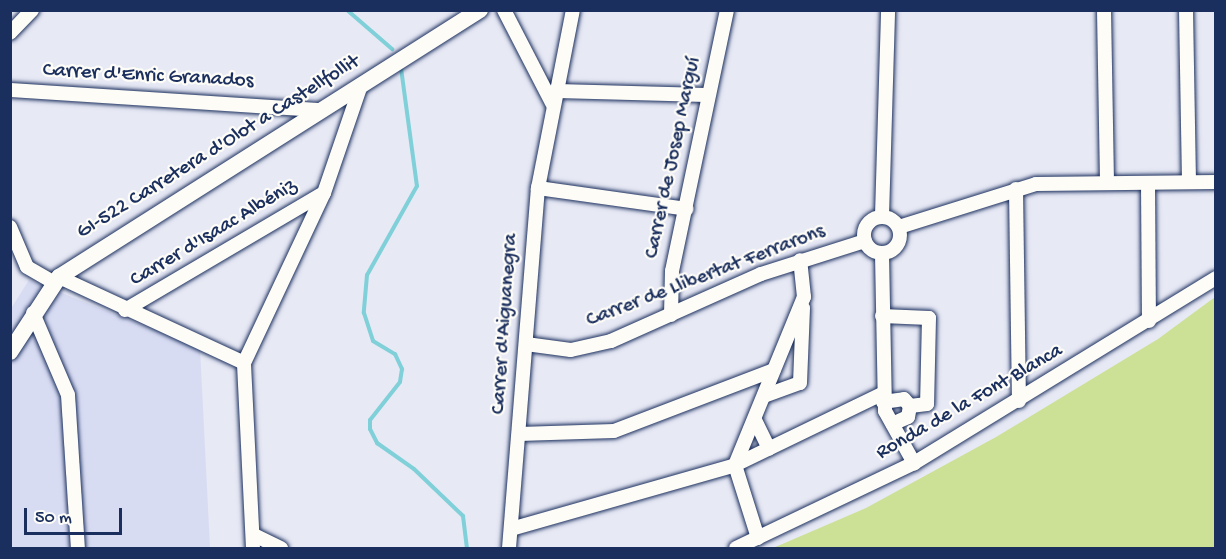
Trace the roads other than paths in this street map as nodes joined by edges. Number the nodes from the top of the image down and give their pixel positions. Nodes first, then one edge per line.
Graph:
1 (32, 10) edge
2 (480, 10) edge
3 (504, 10) edge
4 (573, 10) edge
5 (727, 10) edge
6 (888, 10) edge
7 (1104, 10) edge
8 (1186, 10) edge
9 (10, 33) edge
10 (360, 85) junction
11 (10, 90) edge
12 (708, 95) junction
13 (553, 97) junction
14 (318, 110) junction
15 (1189, 182) junction
16 (1215, 182) edge
17 (1107, 183) junction
18 (1148, 183) junction
19 (538, 188) junction
20 (1016, 189) junction
21 (324, 193) junction
22 (687, 209) junction
23 (882, 216) junction
24 (10, 227) edge
25 (899, 227) junction
26 (865, 241) junction
27 (882, 254) junction
28 (17, 260) edge
29 (800, 260) junction
30 (1215, 278) edge
31 (56, 280) junction
32 (804, 297) junction
33 (125, 310) junction
34 (33, 313) junction
35 (671, 315) junction
36 (882, 316) junction
37 (1149, 321) junction
38 (526, 344) junction
39 (10, 352) edge
40 (244, 363) junction
41 (774, 370) junction
42 (764, 396) junction
43 (883, 398) junction
44 (1019, 401) junction
45 (910, 406) junction
46 (755, 420) junction
47 (892, 424) junction
48 (519, 434) junction
49 (769, 449) junction
50 (914, 463) junction
51 (735, 465) junction
52 (511, 529) junction
53 (758, 538) junction
54 (254, 542) edge
55 (78, 549) edge
56 (281, 549) edge
57 (509, 549) edge
58 (736, 549) edge

1 - 9 street
2 - 10 street, GI-522 Carretera d'Olot a Castellfollit
3 - 13 street
4 - 13 street, Carrer d'Aiguanegra
5 - 12 street, Carrer de Josep Marguí
6 - 23 street
7 - 17 street
8 - 15 street
10 - 14 street, GI-522 Carretera d'Olot a Castellfollit
10 - 21 street
11 - 14 street, Carrer d'Enric Granados
12 - 13 street
12 - 22 street, Carrer de Josep Marguí
13 - 19 street, Carrer d'Aiguanegra
14 - 31 street, GI-522 Carretera d'Olot a Castellfollit
15 - 16 street
15 - 18 street
17 - 18 street
17 - 20 street
18 - 37 street
19 - 22 street
19 - 38 street, Carrer d'Aiguanegra
20 - 25 street
20 - 44 street
21 - 33 street, Carrer d'Isaac Albéniz
21 - 40 street
22 - 35 street, Carrer de Josep Marguí
23 - 25 street
23 - 26 street
24 - 28 street
25 - 27 street
26 - 27 street
26 - 29 street, Carrer de Llibertat Ferrarons
27 - 36 street
28 - 31 street
29 - 32 street
29 - 35 street, Carrer de Llibertat Ferrarons
30 - 37 street, Ronda de la Font Blanca
31 - 33 street
31 - 34 street, GI-522 Carretera d'Olot a Castellfollit
32 - 41 street
32 - 42 street
33 - 40 street
34 - 39 street, GI-522 Carretera d'Olot a Castellfollit
34 - 55 street
35 - 38 street, Carrer de Llibertat Ferrarons
36 - 43 street
36 - 45 street
37 - 44 street, Ronda de la Font Blanca
38 - 48 street, Carrer d'Aiguanegra
40 - 54 street
41 - 42 street
41 - 48 street
42 - 46 street
43 - 45 street
43 - 47 street
43 - 49 street
44 - 50 street, Ronda de la Font Blanca
45 - 47 street
46 - 49 street
46 - 51 street
47 - 50 street
48 - 52 street, Carrer d'Aiguanegra
49 - 51 street
50 - 53 street, Ronda de la Font Blanca
51 - 52 street
51 - 53 street
52 - 57 street, Carrer d'Aiguanegra
53 - 58 street, Ronda de la Font Blanca
54 - 56 street

